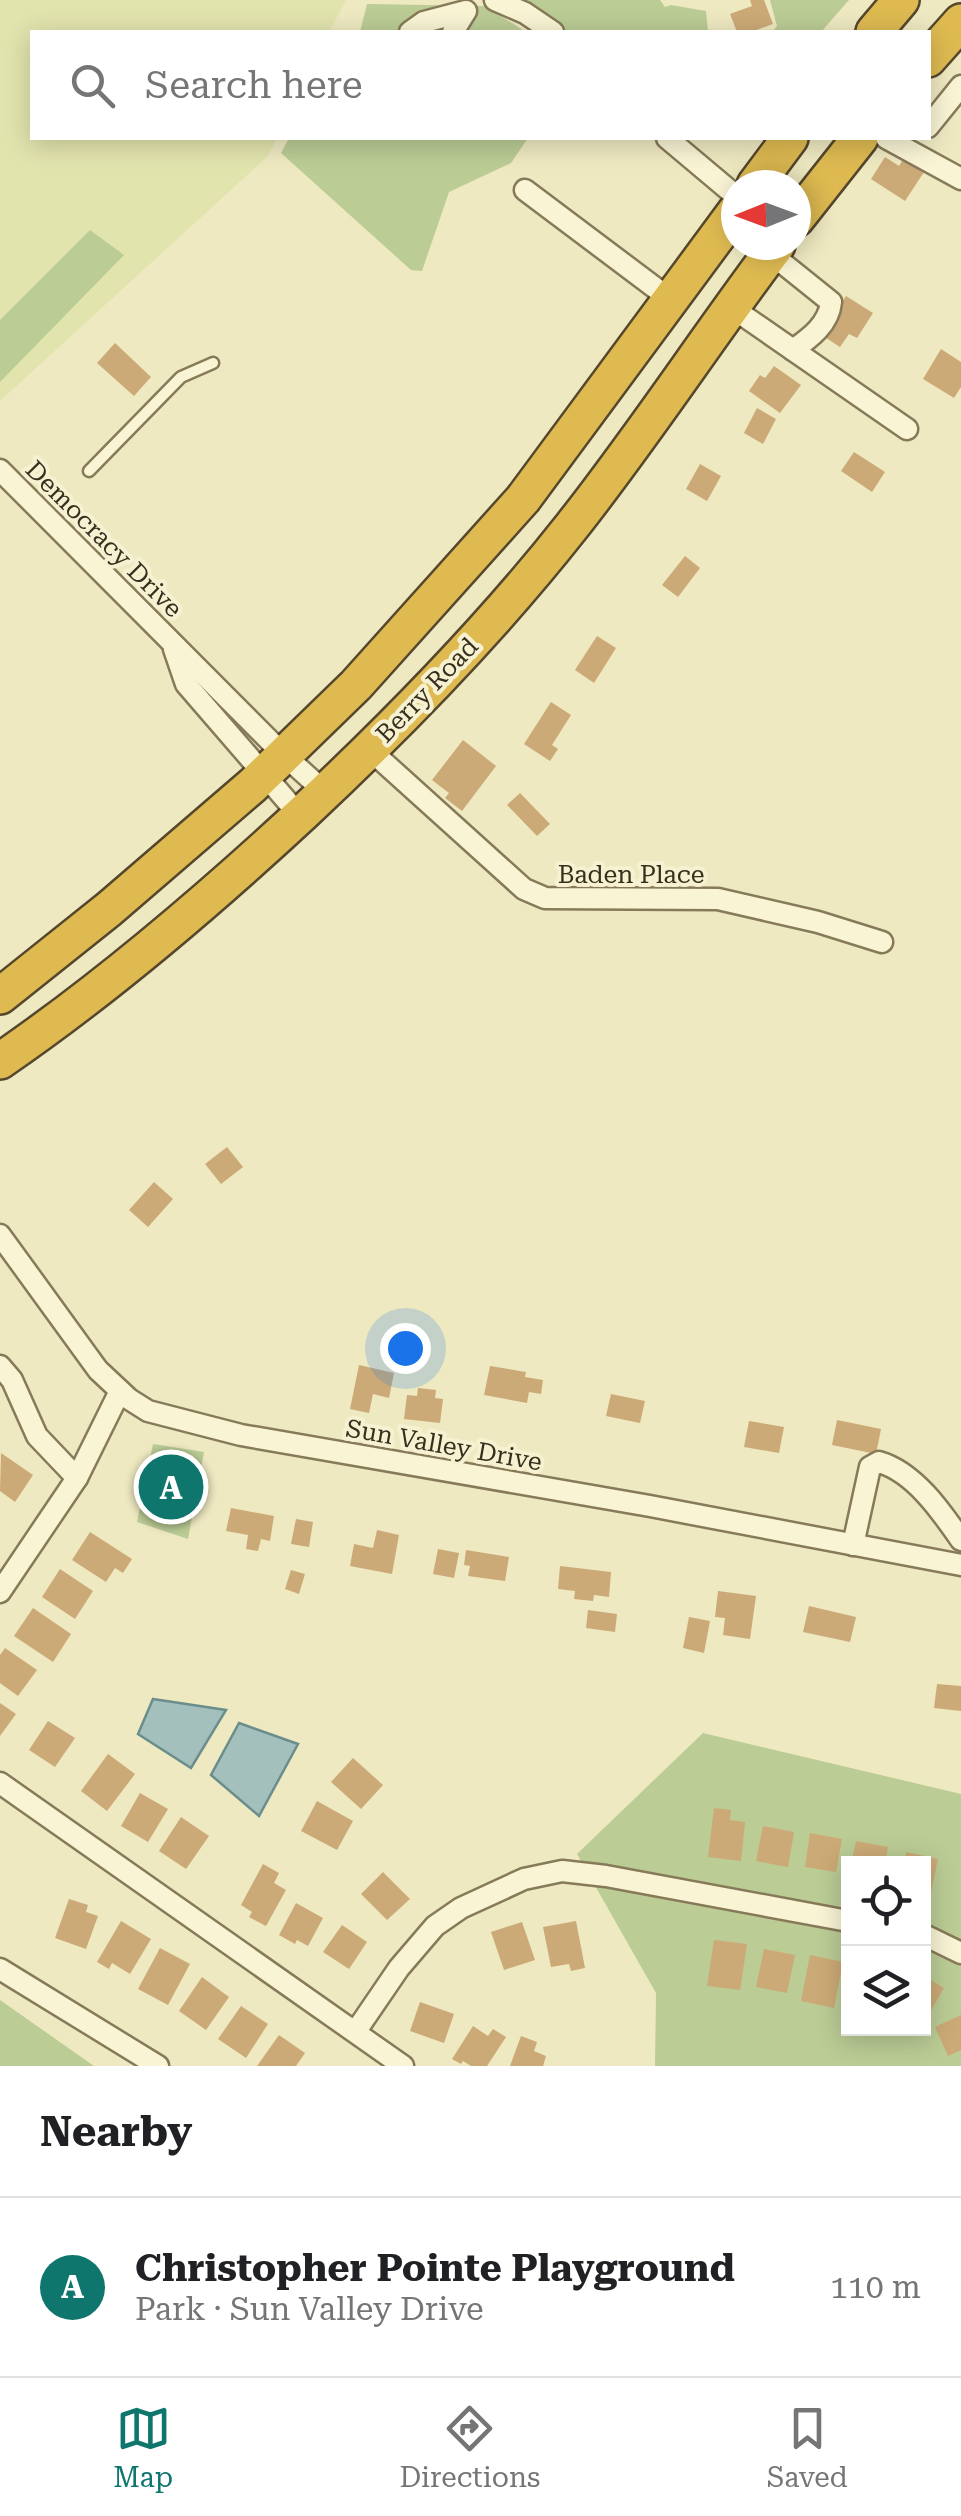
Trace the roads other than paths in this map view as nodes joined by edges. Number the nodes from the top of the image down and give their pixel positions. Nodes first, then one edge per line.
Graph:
1 (495, 0) edge
2 (901, 0) edge
3 (471, 6) edge
4 (961, 22) edge
5 (413, 30) edge
6 (455, 30) edge
7 (550, 30) edge
8 (876, 30) edge
9 (931, 55) edge
10 (961, 86) edge
11 (931, 123) edge
12 (669, 140) edge
13 (789, 140) edge
14 (858, 140) edge
15 (915, 144) edge
16 (766, 170) edge
17 (961, 179) edge
18 (721, 183) edge
19 (525, 190) dead end
20 (811, 201) edge
21 (721, 231) edge
22 (766, 260) edge
23 (786, 260) edge
24 (670, 299) junction
25 (730, 307) junction
26 (794, 350) junction
27 (214, 363) dead end
28 (907, 429) dead end
29 (0, 470) edge
30 (89, 471) dead end
31 (370, 750) junction
32 (274, 765) junction
33 (326, 792) junction
34 (300, 816) junction
35 (882, 942) dead end
36 (0, 996) edge
37 (0, 1060) edge
38 (0, 1235) edge
39 (0, 1366) edge
40 (120, 1392) junction
41 (77, 1478) junction
42 (961, 1540) edge
43 (853, 1545) junction
44 (961, 1565) edge
45 (0, 1592) edge
46 (0, 1783) edge
47 (841, 1920) edge
48 (931, 1938) edge
49 (961, 1953) edge
50 (0, 1968) edge
51 (356, 2030) junction
52 (158, 2066) edge
53 (403, 2066) edge

1 - 7 street
2 - 8 highway
3 - 5 street
3 - 6 street
4 - 9 highway
10 - 11 street
12 - 18 street
13 - 16 highway
14 - 20 highway
15 - 17 street
19 - 24 street
21 - 24 highway
22 - 25 highway, Berry Road
23 - 26 street
24 - 32 highway
25 - 26 street
25 - 31 highway, Berry Road
26 - 28 street
27 - 30 lane
29 - 32 street, Democracy Drive
31 - 33 highway, Berry Road
31 - 35 street, Baden Place
32 - 33 street, Democracy Drive
32 - 34 street, Democracy Drive
32 - 36 highway
33 - 34 highway, Berry Road
34 - 37 highway, Berry Road
38 - 40 street, Sun Valley Drive
39 - 41 street
40 - 41 street
40 - 43 street, Sun Valley Drive
41 - 45 street
42 - 43 street
43 - 44 street, Sun Valley Drive
46 - 51 street
47 - 51 street
48 - 49 street
50 - 52 street
51 - 53 street

